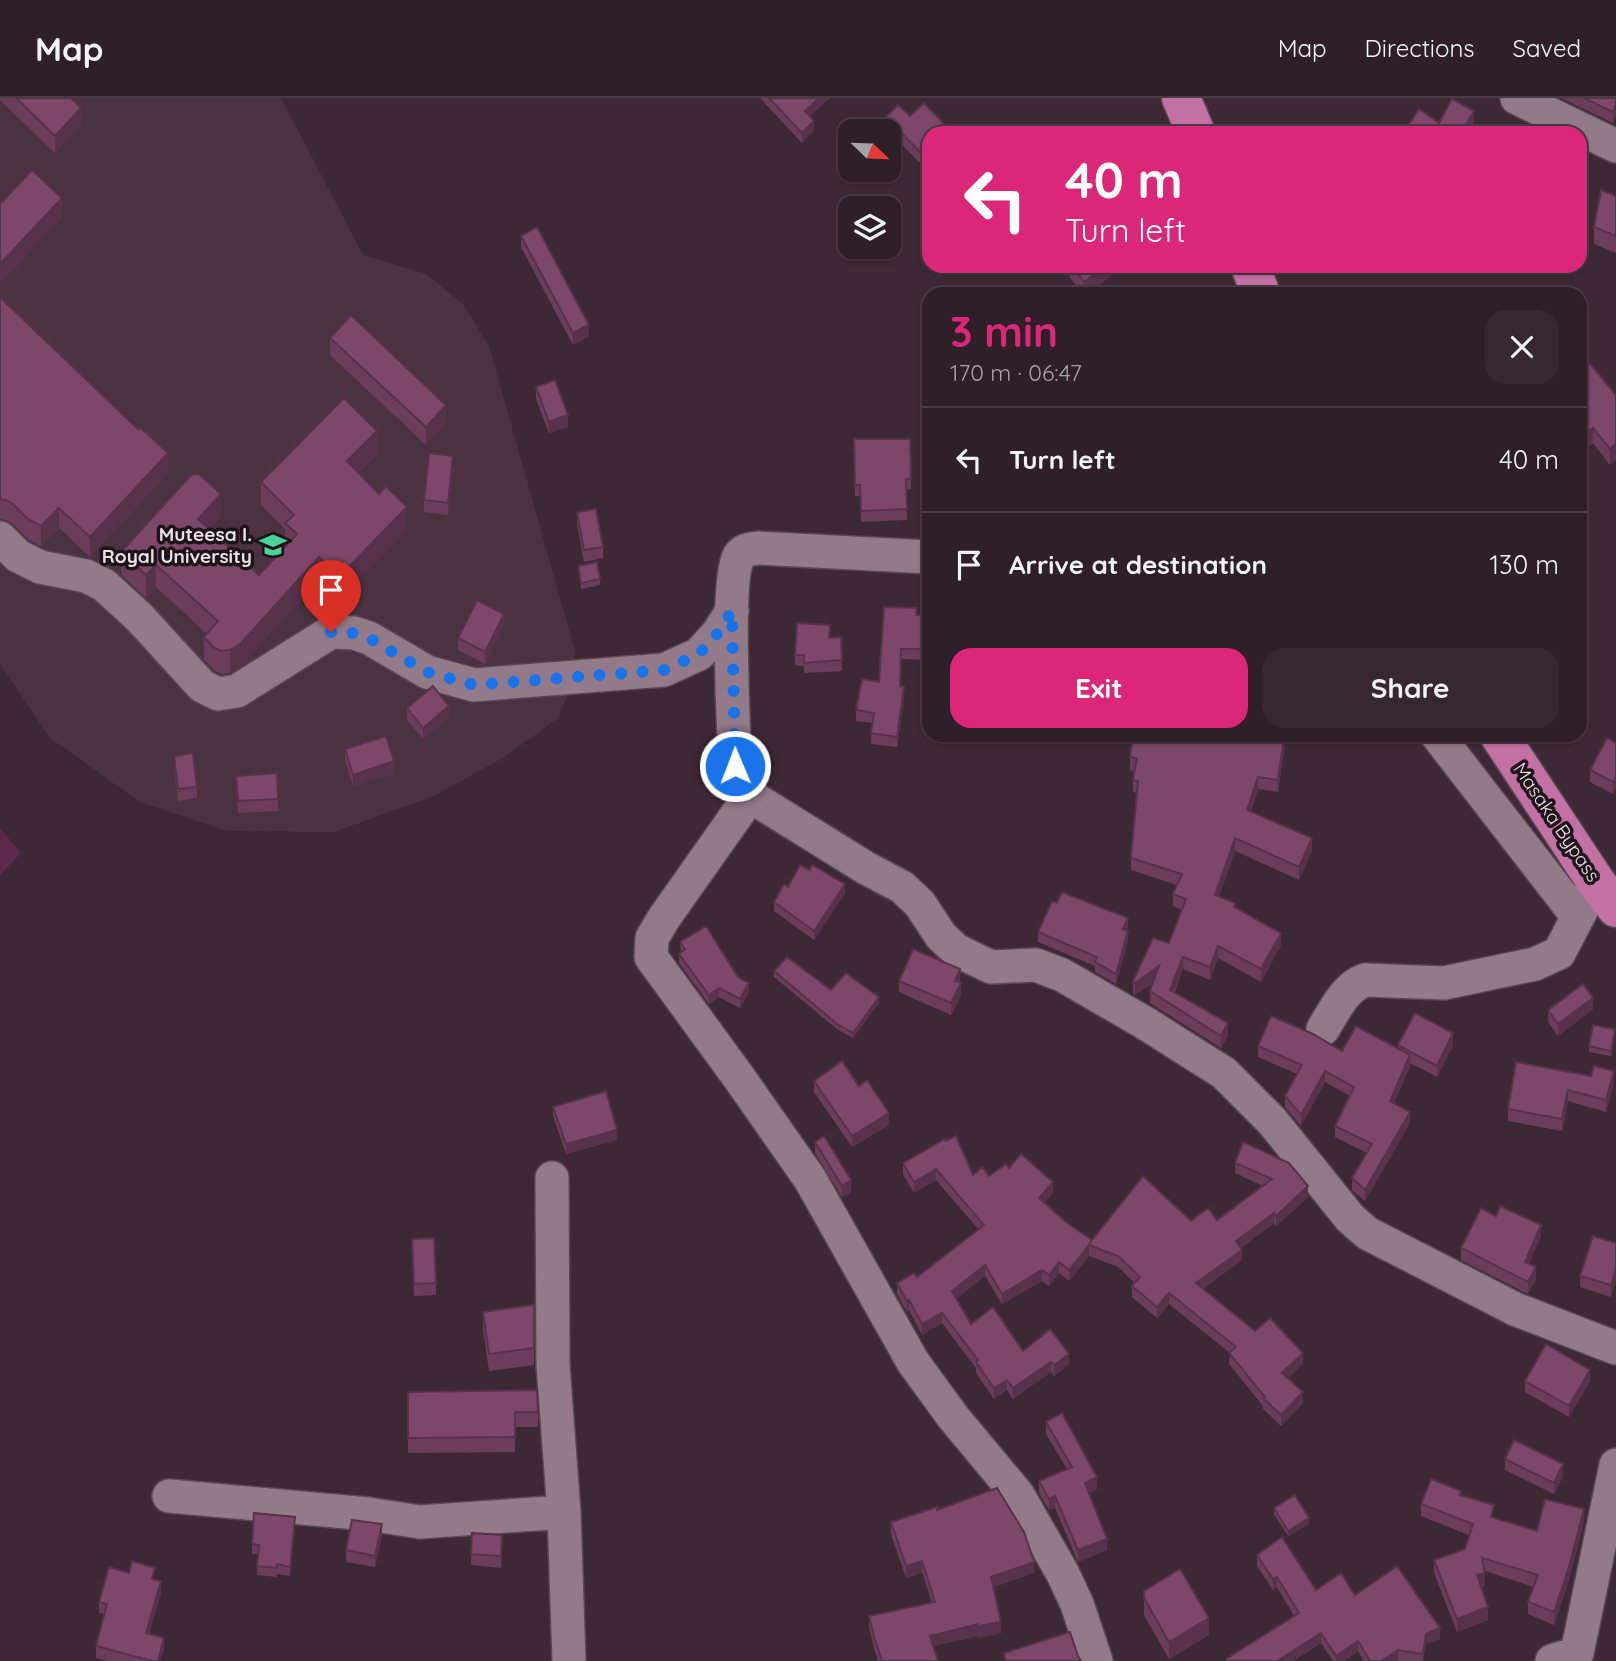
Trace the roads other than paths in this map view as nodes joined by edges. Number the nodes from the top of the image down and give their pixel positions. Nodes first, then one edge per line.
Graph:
1 (1181, 98) edge
2 (1517, 98) edge
3 (1193, 126) edge
4 (1575, 126) edge
5 (1587, 132) edge
6 (1616, 146) edge
7 (9, 547) edge
8 (922, 557) edge
9 (732, 611) junction
10 (1442, 742) edge
11 (1504, 742) edge
12 (750, 796) junction
13 (1606, 895) edge
14 (1578, 917) junction
15 (1323, 1029) dead end
16 (552, 1178) dead end
17 (1616, 1348) edge
18 (1616, 1465) edge
19 (169, 1496) dead end
20 (564, 1512) junction
21 (569, 1661) edge
22 (1096, 1661) edge
23 (1552, 1661) edge

1 - 3 highway
2 - 4 street
5 - 6 street
7 - 9 street
8 - 9 street
9 - 12 street
10 - 14 street
11 - 13 highway, Masaka Bypass
12 - 17 street
12 - 22 street
13 - 14 street
14 - 15 street
16 - 20 street
18 - 23 street
19 - 20 street
20 - 21 street

